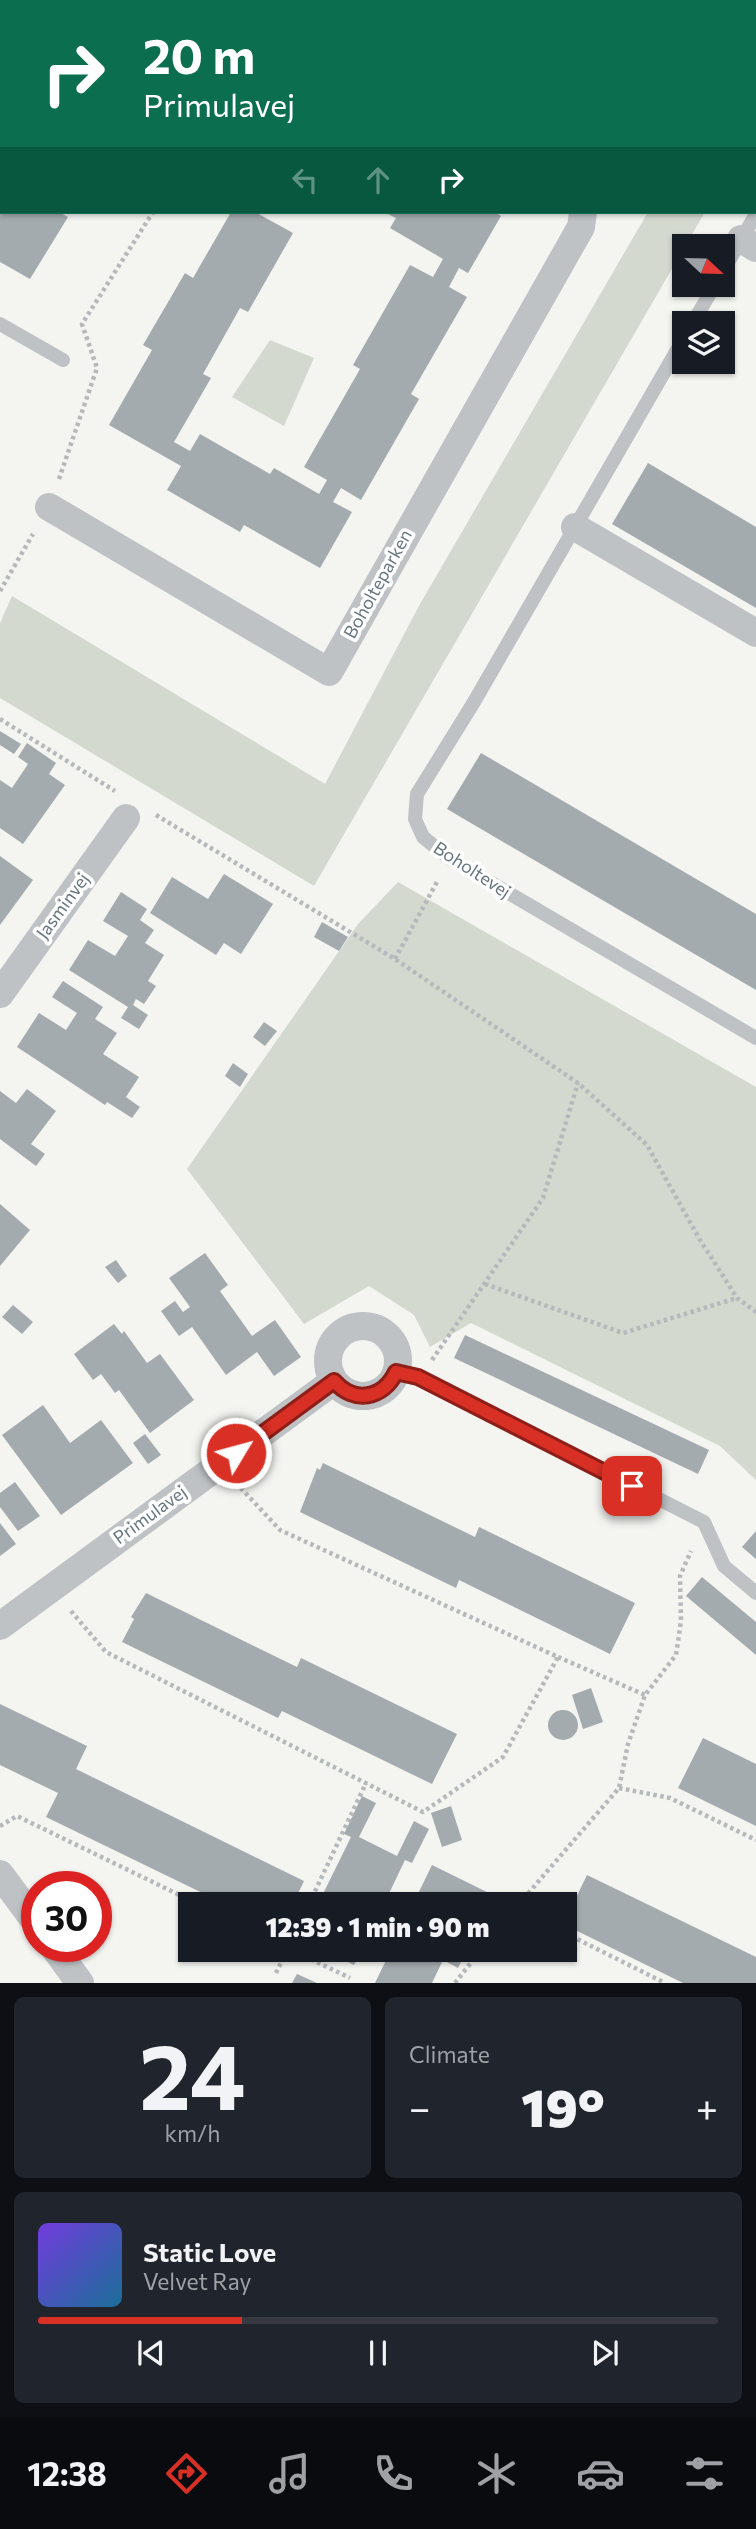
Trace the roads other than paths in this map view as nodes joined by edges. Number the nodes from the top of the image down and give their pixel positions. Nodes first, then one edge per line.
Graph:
1 (583, 214) edge
2 (756, 214) edge
3 (749, 243) edge
4 (735, 258) edge
5 (0, 324) edge
6 (672, 359) edge
7 (63, 360) dead end
8 (49, 506) road end
9 (575, 527) junction
10 (756, 633) edge
11 (133, 809) road end
12 (0, 994) edge
13 (756, 1038) edge
14 (407, 1375) junction
15 (334, 1381) junction
16 (756, 1593) edge
17 (0, 1626) edge
18 (0, 1874) edge
19 (21, 1902) edge
20 (65, 1962) edge
21 (80, 1983) edge

1 - 8 street, Boholteparken
2 - 3 lane
3 - 4 lane
5 - 7 lane
6 - 9 lane, Boholtevej
9 - 10 street
9 - 13 lane, Boholtevej
11 - 12 street, Jasminvej
14 - 15 street
14 - 15 street
14 - 16 lane
15 - 17 street, Primulavej
18 - 19 street
20 - 21 street

